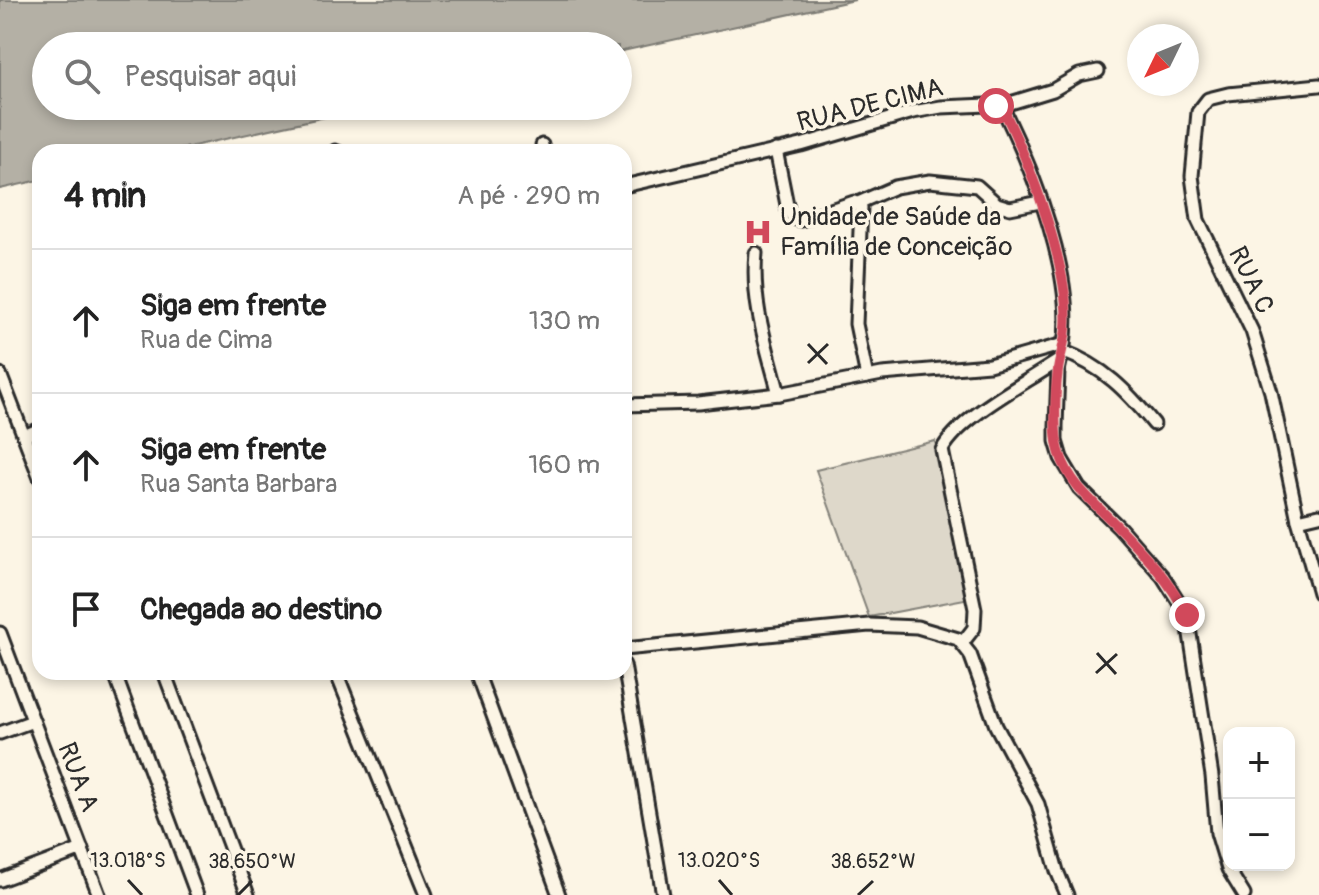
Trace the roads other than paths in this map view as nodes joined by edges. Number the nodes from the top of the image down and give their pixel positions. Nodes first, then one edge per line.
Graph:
1 (1098, 71) dead end
2 (1319, 85) edge
3 (1001, 108) junction
4 (776, 150) junction
5 (632, 184) edge
6 (1040, 202) junction
7 (858, 203) junction
8 (756, 253) dead end
9 (1062, 351) junction
10 (0, 374) edge
11 (867, 377) junction
12 (779, 394) junction
13 (632, 405) edge
14 (1154, 424) dead end
15 (32, 432) edge
16 (24, 436) junction
17 (32, 457) edge
18 (1319, 515) edge
19 (1298, 520) junction
20 (1319, 593) edge
21 (0, 633) edge
22 (963, 642) junction
23 (632, 648) edge
24 (117, 680) edge
25 (167, 680) edge
26 (339, 680) edge
27 (480, 680) edge
28 (627, 680) edge
29 (33, 721) junction
30 (0, 733) edge
31 (82, 849) junction
32 (0, 880) edge
33 (99, 895) edge
34 (197, 895) edge
35 (248, 895) edge
36 (426, 895) edge
37 (559, 895) edge
38 (663, 895) edge
39 (1067, 895) edge
40 (1244, 895) edge

1 - 3 street
2 - 19 street, RUA C
3 - 4 street, RUA DE CIMA
3 - 6 street
4 - 5 street, RUA DE CIMA
4 - 7 street
6 - 7 street
6 - 9 street
7 - 11 street
8 - 12 street
9 - 11 street
9 - 14 street
9 - 22 street
9 - 40 street
10 - 16 street
11 - 12 street
12 - 13 street
15 - 16 street
16 - 17 street
18 - 19 street
19 - 20 street, RUA C
21 - 29 street, RUA A
22 - 23 street
22 - 39 street
24 - 34 street
25 - 35 street
26 - 36 street
27 - 37 street
28 - 38 street
29 - 30 street, RUA A
29 - 31 street, RUA A
31 - 32 street
31 - 33 street, RUA A

